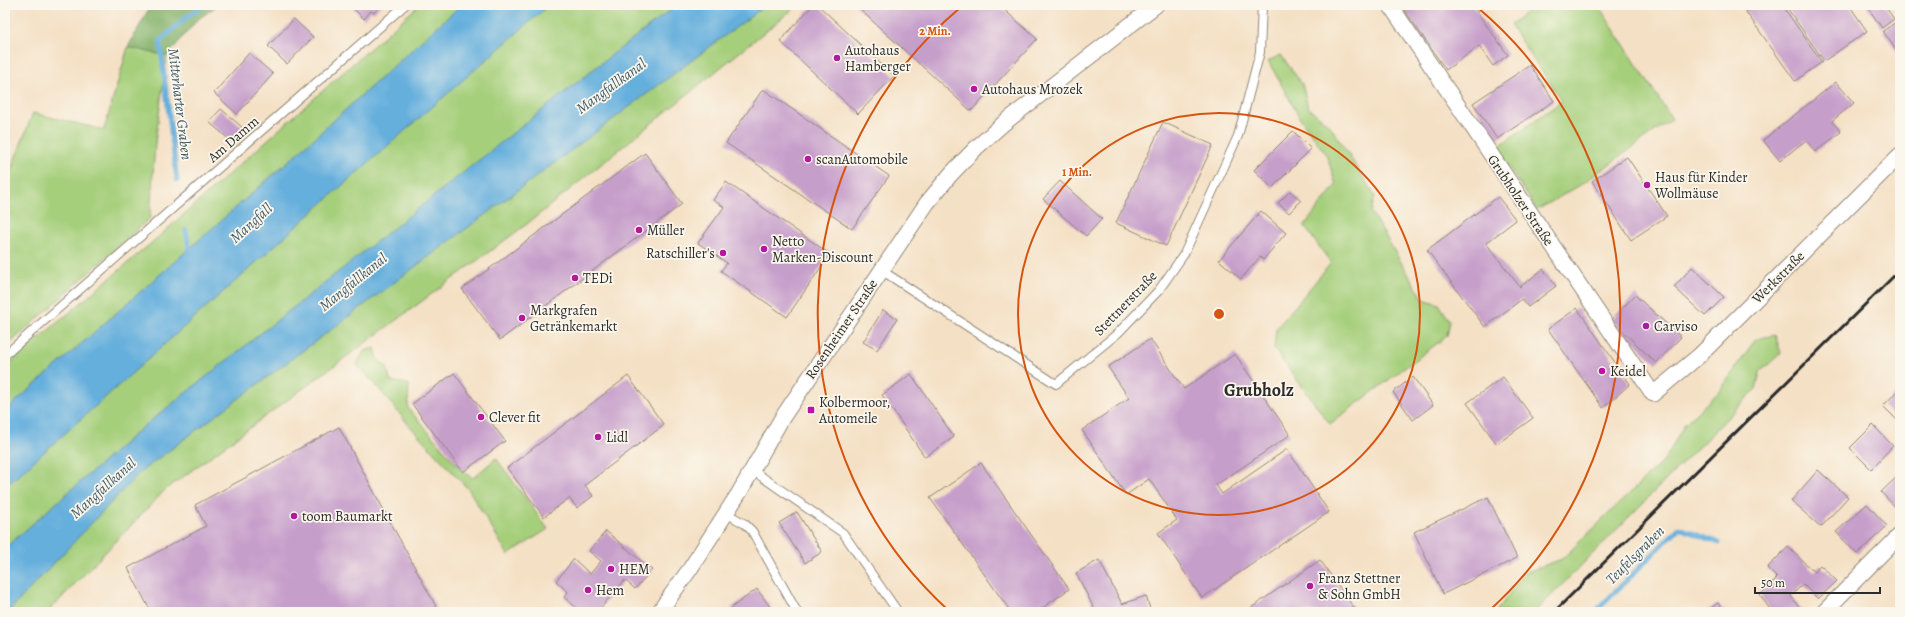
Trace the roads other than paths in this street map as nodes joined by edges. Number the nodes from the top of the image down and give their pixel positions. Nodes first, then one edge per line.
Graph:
1 (406, 5) edge
2 (1156, 5) edge
3 (1262, 5) edge
4 (1390, 5) edge
5 (1900, 155) edge
6 (881, 270) junction
7 (5, 355) edge
8 (1653, 394) joint
9 (752, 470) junction
10 (726, 513) junction
11 (1900, 535) edge
12 (659, 612) edge
13 (796, 612) edge
14 (898, 612) edge
15 (1824, 612) edge

1 - 7 lane, Am Damm
2 - 6 street, Rosenheimer Straße
3 - 6 lane, Stettnerstraße
4 - 8 street, Grubholzer Straße
5 - 8 street, Werkstraße
6 - 9 street, Rosenheimer Straße
9 - 10 street, Rosenheimer Straße
9 - 14 lane
10 - 12 street, Rosenheimer Straße
10 - 13 lane
11 - 15 street

